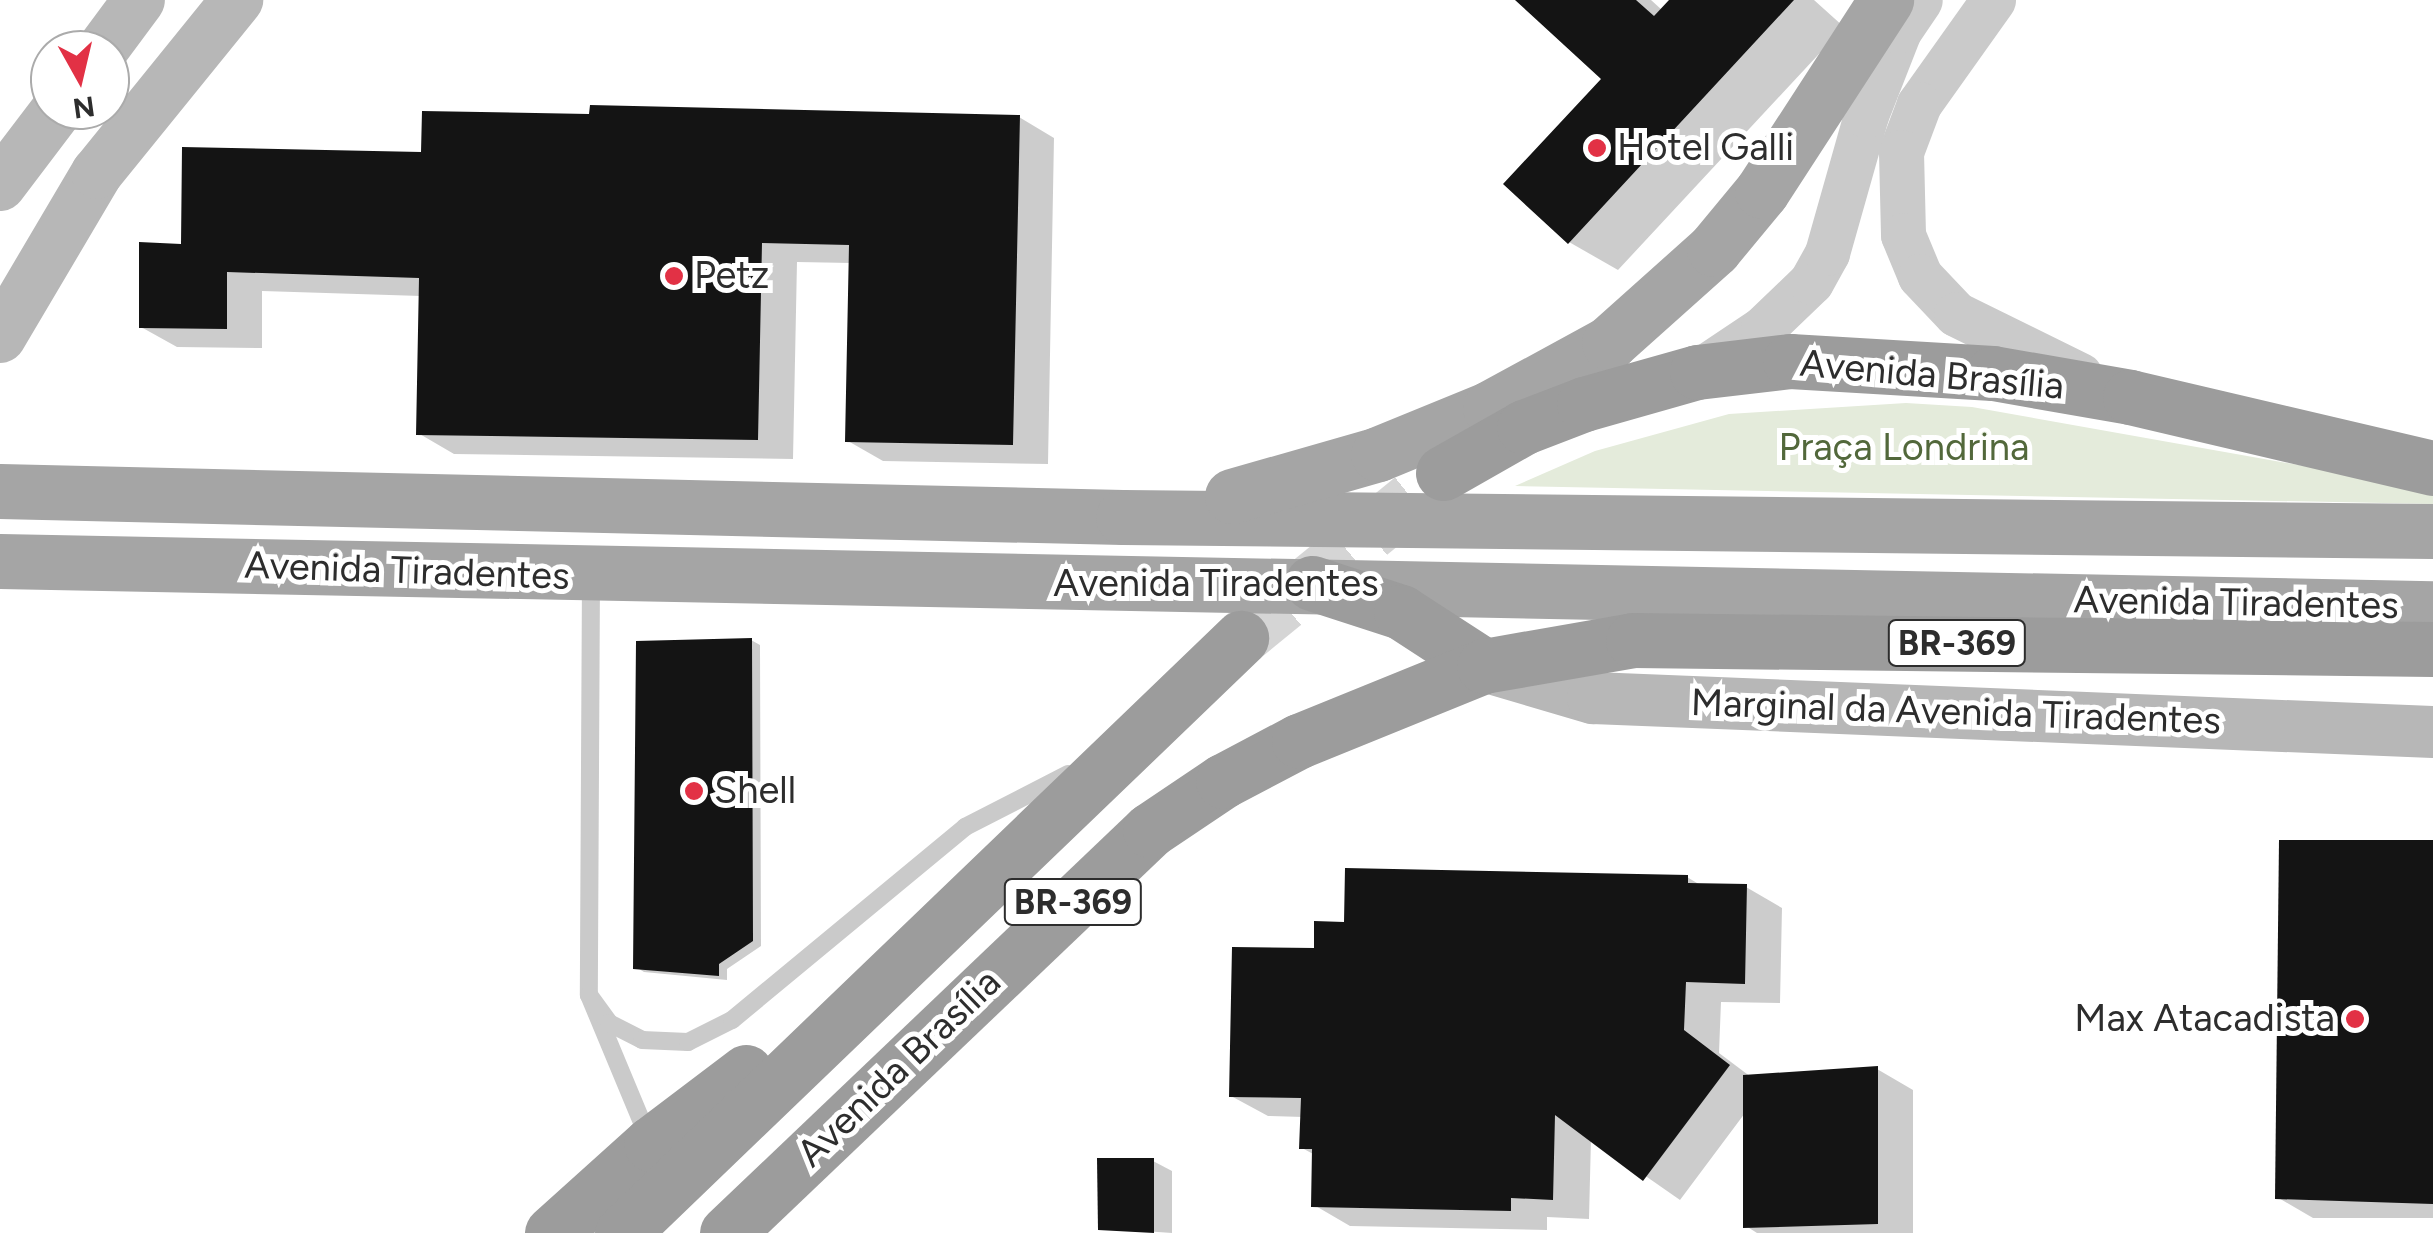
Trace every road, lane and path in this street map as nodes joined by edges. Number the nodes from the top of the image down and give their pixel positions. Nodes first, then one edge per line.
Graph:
1 (139, 0) edge
2 (1886, 0) edge
3 (1920, 0) edge
4 (1993, 0) edge
5 (211, 13) edge
6 (117, 30) edge
7 (41, 130) edge
8 (0, 185) edge
9 (0, 337) edge
10 (1697, 372) junction
11 (2130, 397) junction
12 (2433, 468) edge
13 (1443, 473) tunnel mouth
14 (0, 491) edge
15 (1137, 516) junction
16 (2433, 531) edge
17 (0, 561) edge
18 (591, 576) junction
19 (1312, 583) junction
20 (1010, 584) junction
21 (2433, 608) edge
22 (1241, 638) tunnel mouth
23 (2433, 649) edge
24 (1484, 666) junction
25 (2433, 732) edge
26 (1126, 744) junction
27 (949, 918) junction
28 (590, 994) junction
29 (651, 1144) junction
30 (552, 1233) edge
31 (622, 1233) edge
32 (727, 1233) edge

1 - 6 main road
2 - 15 main road
3 - 10 street
4 - 11 street
5 - 9 main road
7 - 8 main road
10 - 11 highway, Avenida Brasília
10 - 13 highway, Avenida Brasília
11 - 12 highway, Avenida Brasília
14 - 15 main road, Avenida Tiradentes
15 - 16 main road, Avenida Tiradentes
15 - 20 main road
17 - 18 main road, Avenida Tiradentes
18 - 20 main road, Avenida Tiradentes
18 - 28 lane
19 - 20 main road, Avenida Tiradentes
19 - 21 main road, Avenida Tiradentes
19 - 24 highway
22 - 26 highway, Avenida Brasília / BR-369
23 - 24 highway, BR-369
24 - 25 main road, Marginal da Avenida Tiradentes
24 - 32 highway, Avenida Brasília / BR-369
26 - 27 highway, Avenida Brasília / BR-369
26 - 28 lane
27 - 29 highway
27 - 31 highway, Avenida Brasília / BR-369
28 - 29 lane
29 - 30 highway

